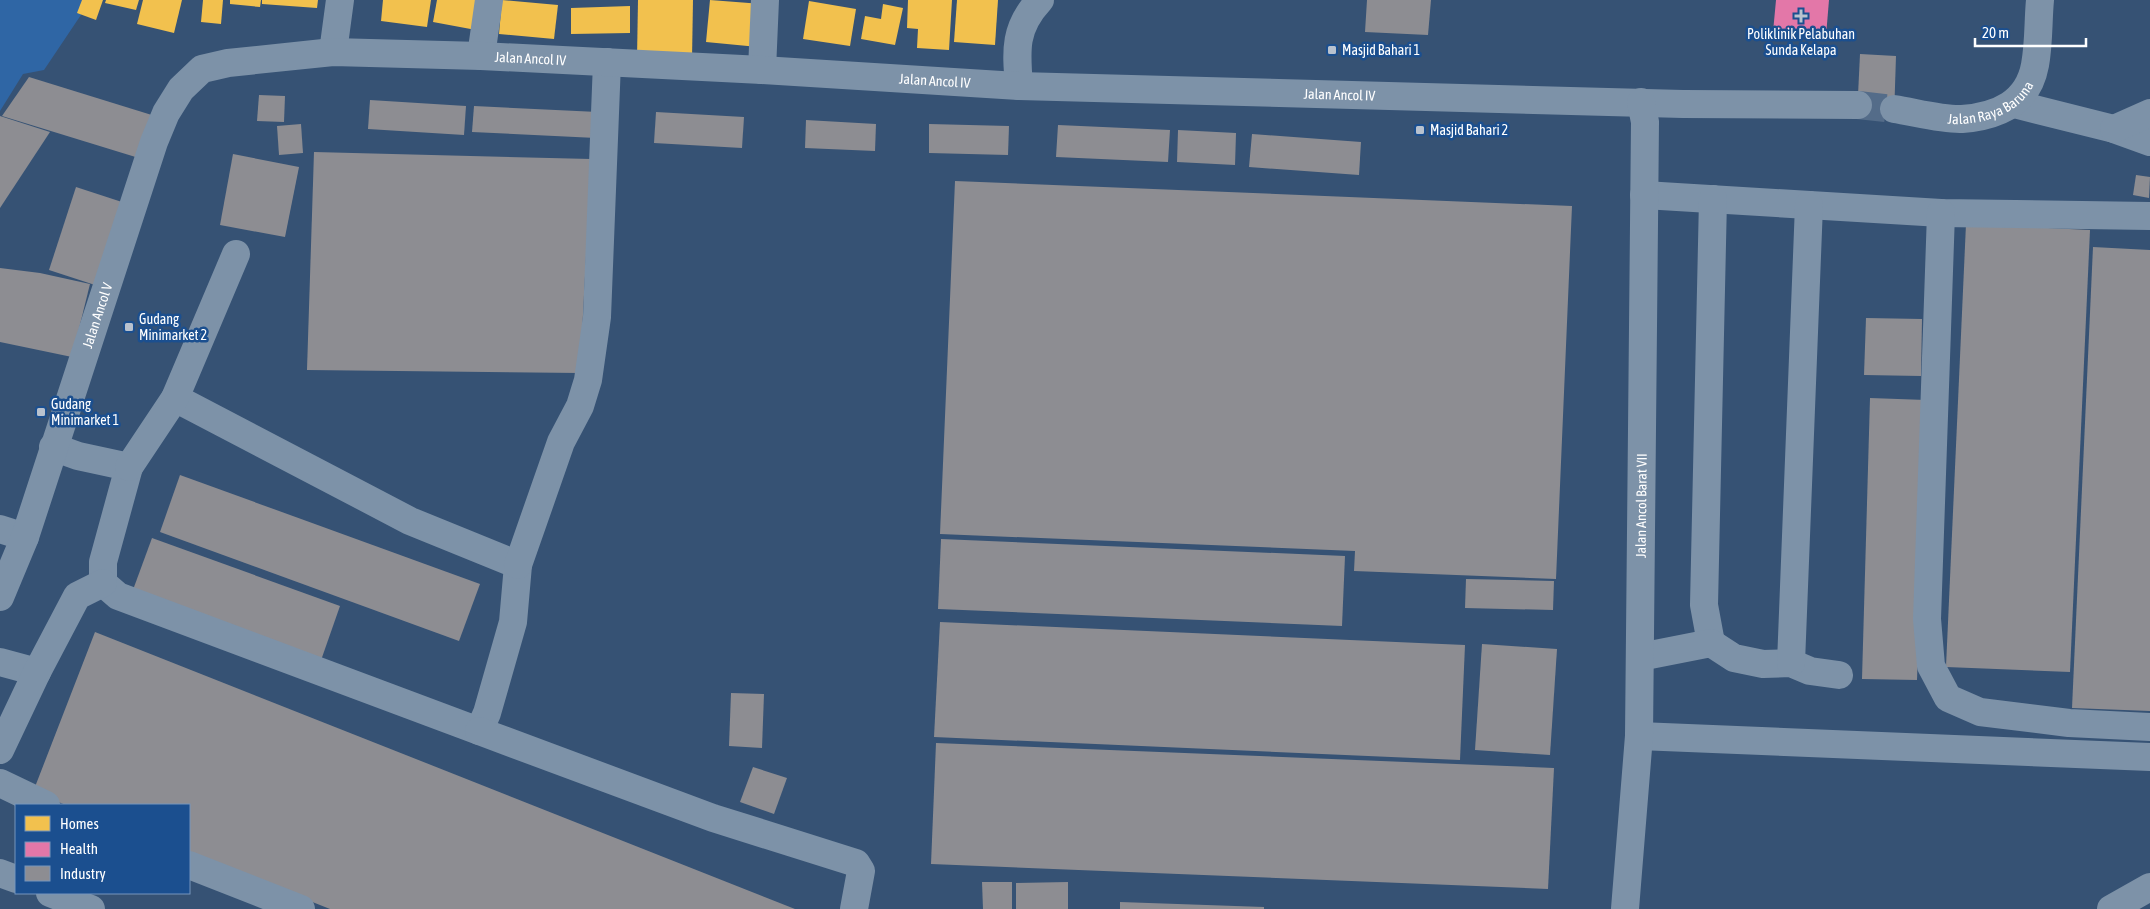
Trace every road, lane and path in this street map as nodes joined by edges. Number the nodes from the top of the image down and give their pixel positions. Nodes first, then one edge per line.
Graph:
1 (340, 0) edge
2 (489, 0) edge
3 (765, 0) edge
4 (1040, 0) edge
5 (2040, 0) edge
6 (333, 52) junction
7 (481, 56) junction
8 (607, 62) junction
9 (228, 63) joint
10 (762, 70) junction
11 (1019, 86) junction
12 (1641, 102) junction
13 (2014, 104) junction
14 (1858, 105) tunnel mouth
15 (1894, 109) tunnel mouth
16 (2150, 113) edge
17 (2114, 129) junction
18 (2150, 142) edge
19 (1644, 195) junction
20 (1713, 199) junction
21 (1809, 205) junction
22 (1941, 213) junction
23 (2150, 216) edge
24 (236, 254) dead end
25 (175, 398) junction
26 (91, 458) junction
27 (12, 533) edge
28 (518, 565) junction
29 (103, 583) junction
30 (0, 597) edge
31 (1711, 644) junction
32 (1640, 657) junction
33 (0, 662) edge
34 (1791, 663) junction
35 (37, 672) junction
36 (1839, 675) dead end
37 (2150, 727) edge
38 (479, 731) junction
39 (1639, 736) junction
40 (0, 750) edge
41 (2150, 757) edge
42 (0, 784) edge
43 (44, 804) edge
44 (190, 865) edge
45 (0, 873) edge
46 (15, 879) edge
47 (2150, 887) edge
48 (53, 894) edge
49 (91, 909) edge
50 (301, 909) edge
51 (854, 909) edge
52 (1625, 909) edge
53 (2111, 909) edge

1 - 6 street
2 - 7 street
3 - 10 street
4 - 11 street
5 - 13 street, Jalan Raya Baruna
6 - 7 street, Jalan Ancol IV
6 - 9 street, Jalan Ancol IV
7 - 8 street, Jalan Ancol IV
8 - 10 street, Jalan Ancol IV
8 - 28 street
9 - 26 street, Jalan Ancol V
10 - 11 street, Jalan Ancol IV
11 - 12 street, Jalan Ancol IV
12 - 14 street
12 - 19 street, Jalan Ancol Barat VII
13 - 15 street, Jalan Raya Baruna
13 - 17 street
16 - 17 street
17 - 18 street
19 - 20 street
19 - 32 street, Jalan Ancol Barat VII
20 - 21 street
20 - 31 street
21 - 22 street
21 - 34 street
22 - 23 street
22 - 37 street
24 - 25 street
25 - 26 street
25 - 28 street
26 - 27 street, Jalan Ancol V
26 - 29 street
27 - 30 street, Jalan Ancol V
28 - 38 street
29 - 35 street
29 - 38 street
31 - 32 street
31 - 34 street
32 - 39 street, Jalan Ancol Barat VII
33 - 35 street
34 - 36 street
35 - 40 street
38 - 51 street
39 - 41 street
39 - 52 street, Jalan Ancol Barat VII
42 - 43 street
44 - 50 street
45 - 46 street
47 - 53 street
48 - 49 street

